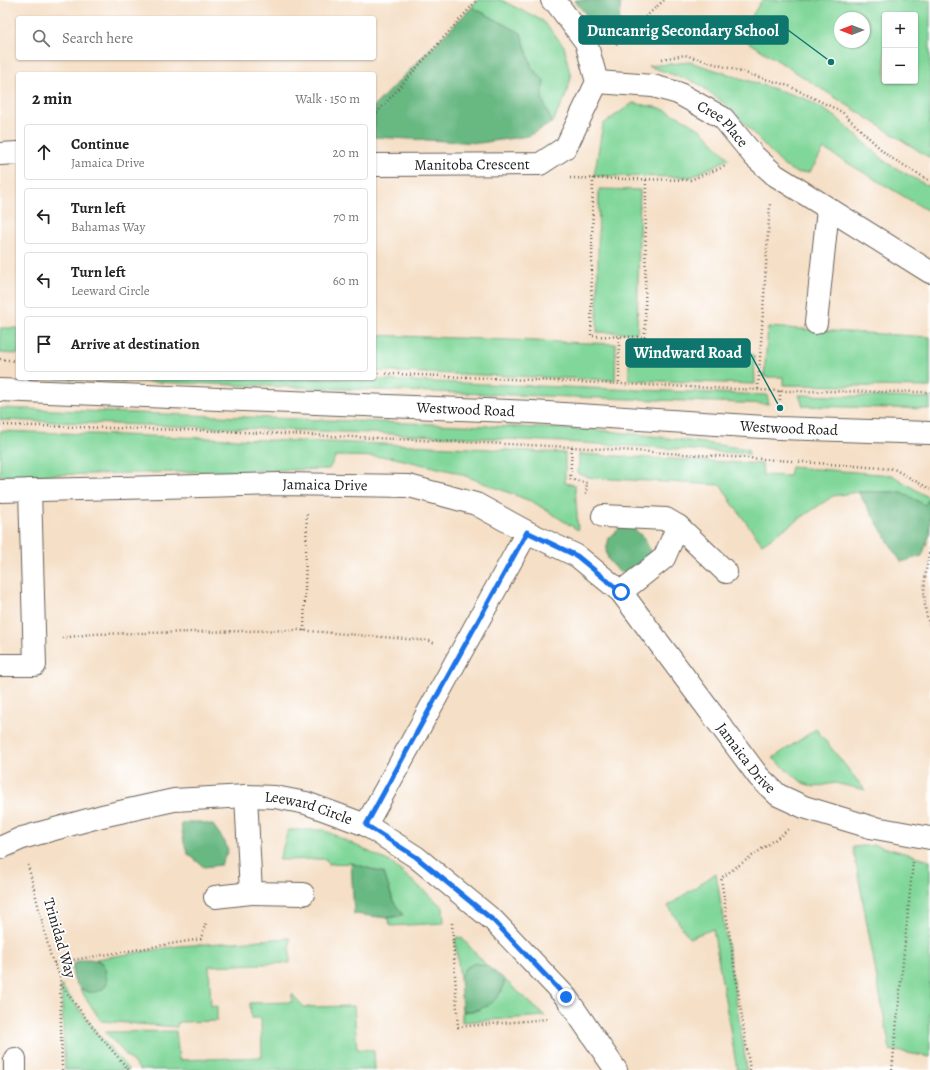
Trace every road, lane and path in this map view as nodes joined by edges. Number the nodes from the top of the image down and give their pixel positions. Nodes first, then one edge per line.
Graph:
1 (477, 0) edge
2 (552, 0) edge
3 (664, 0) edge
4 (590, 59) junction
5 (656, 60) dead end
6 (596, 82) junction
7 (376, 114) edge
8 (16, 153) edge
9 (0, 154) edge
10 (754, 156) junction
11 (376, 164) edge
12 (540, 164) junction
13 (775, 175) junction
14 (593, 178) junction
15 (646, 179) junction
16 (930, 181) edge
17 (828, 209) junction
18 (930, 272) edge
19 (816, 323) dead end
20 (619, 336) junction
21 (0, 359) edge
22 (16, 361) edge
23 (376, 373) edge
24 (619, 384) junction
25 (758, 389) junction
26 (0, 390) edge
27 (930, 392) edge
28 (0, 425) edge
29 (930, 433) edge
30 (307, 484) junction
31 (930, 489) edge
32 (30, 490) junction
33 (0, 491) edge
34 (603, 516) dead end
35 (678, 526) junction
36 (527, 532) junction
37 (930, 549) edge
38 (726, 572) dead end
39 (621, 592) junction
40 (930, 626) edge
41 (304, 631) junction
42 (34, 639) junction
43 (459, 656) junction
44 (0, 665) edge
45 (246, 796) junction
46 (804, 807) junction
47 (366, 825) junction
48 (923, 837) edge
49 (22, 838) junction
50 (0, 848) edge
51 (251, 893) junction
52 (303, 894) dead end
53 (463, 895) junction
54 (215, 897) joint
55 (54, 963) junction
56 (60, 976) junction
57 (580, 1016) junction
58 (62, 1070) edge
59 (129, 1070) edge
60 (616, 1070) edge
61 (750, 1070) edge
62 (892, 1070) edge

1 - 7 path
2 - 4 street
3 - 4 path
4 - 6 street
5 - 16 path
6 - 10 street, Cree Place
6 - 12 street, Manitoba Crescent
8 - 9 street
10 - 13 street, Cree Place
10 - 15 path
11 - 12 street, Manitoba Crescent
12 - 14 path
13 - 17 street, Cree Place
13 - 25 path
14 - 15 path
14 - 20 path
15 - 20 path
17 - 18 street, Cree Place
17 - 19 street
20 - 24 path
21 - 22 path
23 - 24 path
24 - 25 path
25 - 27 path
26 - 29 street, Westwood Road
28 - 31 path
30 - 32 street, Jamaica Drive
30 - 36 street, Jamaica Drive
30 - 41 path
32 - 33 street, Jamaica Drive
32 - 42 street
34 - 35 street
35 - 38 street
35 - 39 street
36 - 39 street, Jamaica Drive
36 - 43 street
37 - 40 path
39 - 46 street, Jamaica Drive
41 - 42 path
41 - 43 path
42 - 44 street
43 - 47 street
45 - 47 street, Leeward Circle
45 - 49 street, Leeward Circle
45 - 51 street
46 - 48 street, Jamaica Drive
46 - 61 path
47 - 53 street, Leeward Circle
48 - 62 path
49 - 50 street, Leeward Circle
49 - 55 path, Trinidad Way
51 - 52 street
51 - 54 street
53 - 57 street, Leeward Circle
53 - 57 path
54 - 55 path
55 - 56 path, Trinidad Way
56 - 58 path
56 - 59 path, Trinidad Way
57 - 60 street, Leeward Circle

